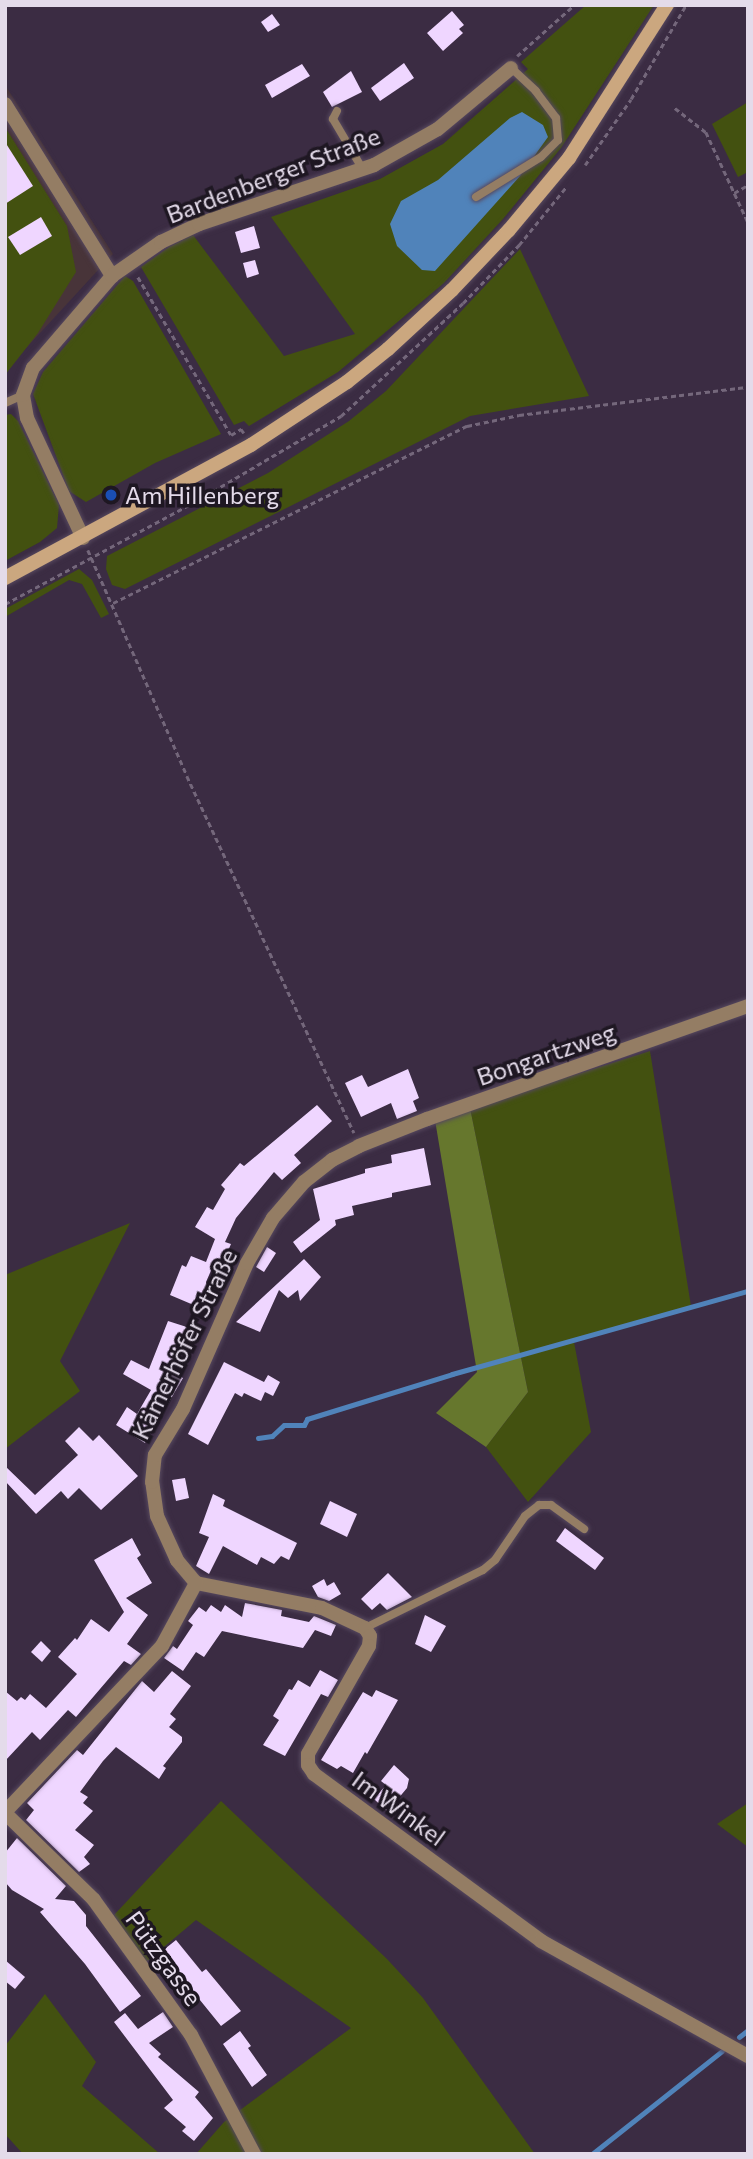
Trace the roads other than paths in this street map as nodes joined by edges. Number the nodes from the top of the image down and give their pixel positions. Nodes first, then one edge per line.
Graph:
1 (667, 5) edge
2 (512, 68) joint
3 (5, 104) edge
4 (337, 111) dead end
5 (363, 170) junction
6 (476, 197) dead end
7 (112, 276) junction
8 (23, 395) junction
9 (5, 403) edge
10 (83, 538) junction
11 (5, 578) edge
12 (748, 1006) edge
13 (359, 1146) joint
14 (584, 1530) dead end
15 (196, 1583) junction
16 (365, 1628) junction
17 (5, 1812) edge
18 (748, 2056) edge
19 (254, 2154) edge

1 - 10 main road
2 - 5 street, Bardenberger Straße
2 - 6 lane
3 - 7 street
4 - 5 lane
5 - 7 street, Bardenberger Straße
7 - 8 street, Bardenberger Straße
8 - 9 lane
8 - 10 street
10 - 11 main road
12 - 13 street, Bongartzweg
13 - 15 street, Kämerhöfer Straße
14 - 16 lane
15 - 16 street
15 - 17 street
16 - 18 street, Im Winkel
17 - 19 street, Pützgasse

